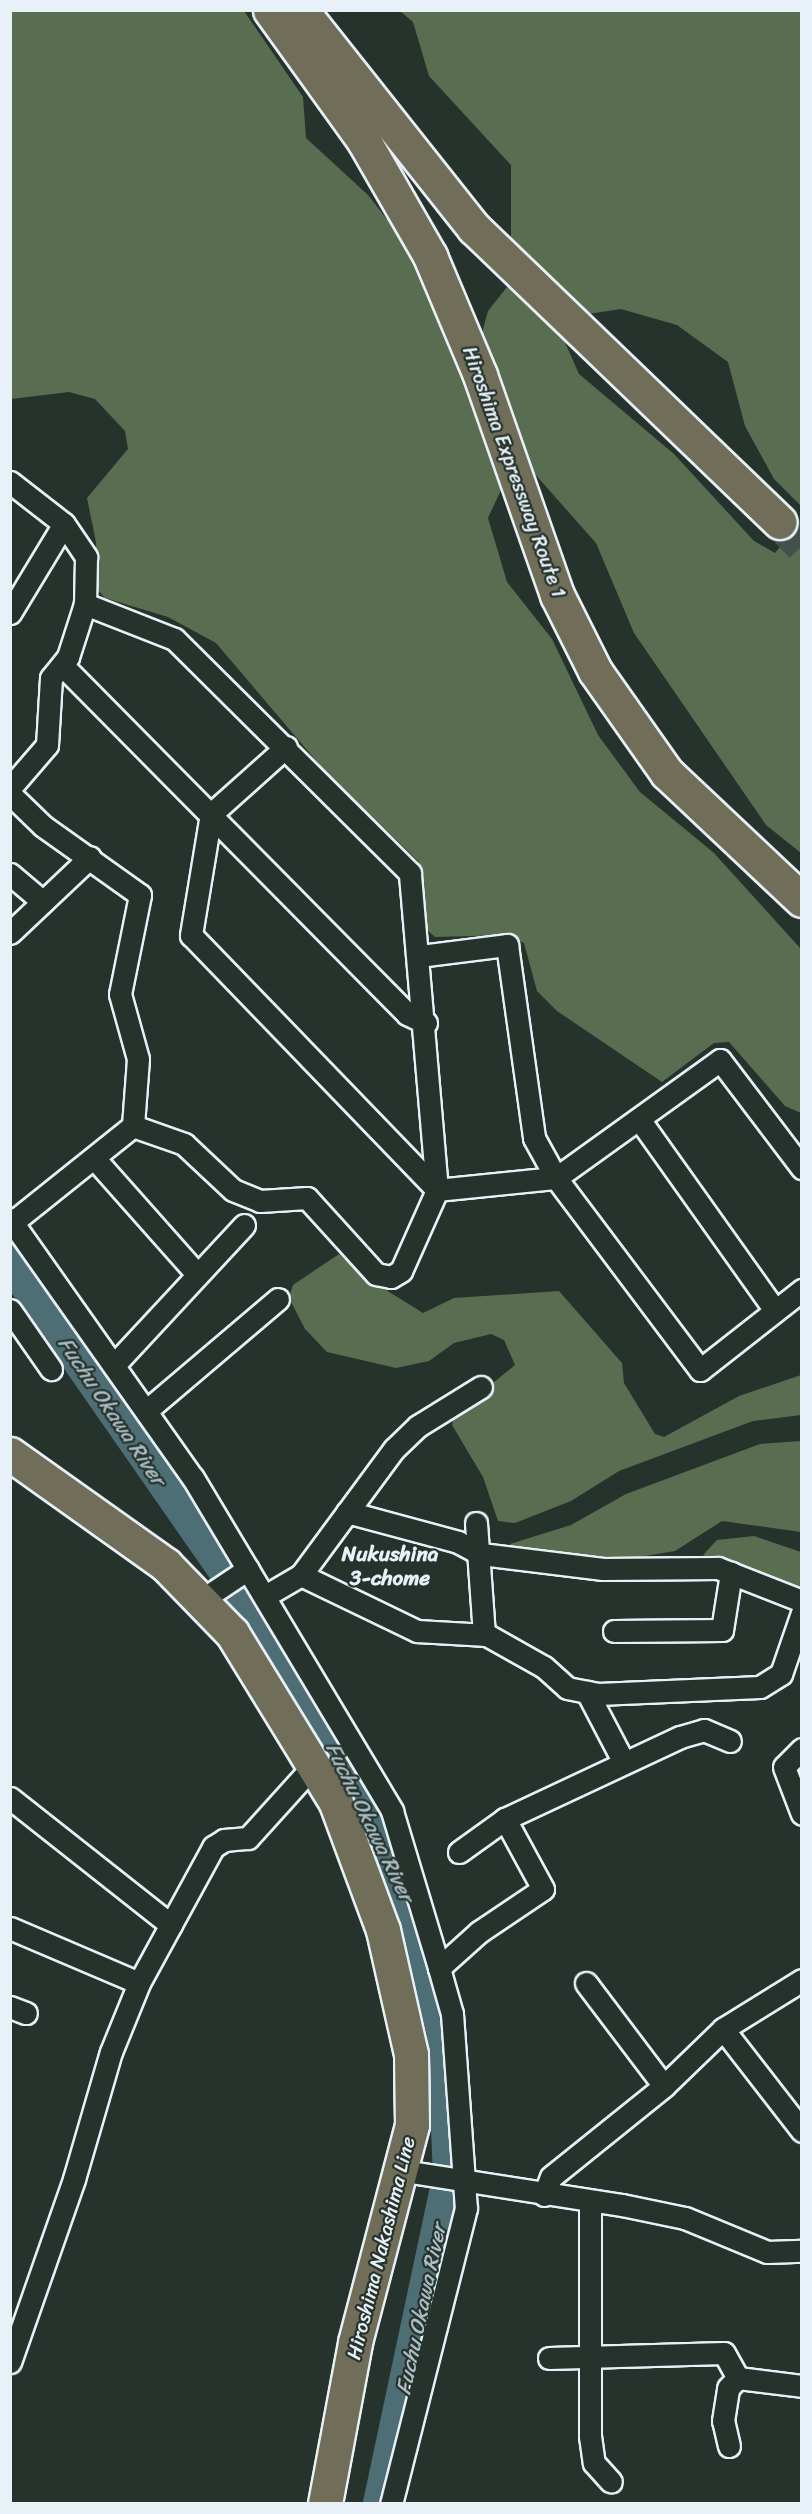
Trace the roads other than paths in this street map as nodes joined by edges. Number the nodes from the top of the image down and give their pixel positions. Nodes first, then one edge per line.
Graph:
1 (270, 10) edge
2 (301, 10) edge
3 (10, 482) edge
4 (779, 522) tunnel mouth
5 (64, 524) junction
6 (85, 604) junction
7 (10, 613) edge
8 (62, 665) junction
9 (286, 747) junction
10 (10, 788) edge
11 (10, 794) edge
12 (211, 814) junction
13 (90, 857) junction
14 (10, 874) edge
15 (792, 892) edge
16 (43, 902) junction
17 (10, 933) edge
18 (419, 957) junction
19 (426, 1023) junction
20 (639, 1119) junction
21 (133, 1126) junction
22 (94, 1158) junction
23 (801, 1168) edge
24 (556, 1178) junction
25 (437, 1190) junction
26 (12, 1221) edge
27 (244, 1225) dead end
28 (197, 1274) junction
29 (801, 1290) edge
30 (278, 1299) dead end
31 (774, 1309) junction
32 (10, 1310) edge
33 (114, 1365) junction
34 (51, 1369) dead end
35 (481, 1387) dead end
36 (146, 1412) junction
37 (10, 1454) edge
38 (347, 1512) junction
39 (476, 1523) dead end
40 (481, 1554) junction
41 (249, 1569) junction
42 (731, 1573) junction
43 (301, 1575) junction
44 (265, 1596) junction
45 (203, 1599) junction
46 (801, 1601) edge
47 (801, 1613) edge
48 (614, 1631) dead end
49 (484, 1635) junction
50 (587, 1692) junction
51 (730, 1741) dead end
52 (801, 1749) edge
53 (623, 1761) junction
54 (314, 1765) junction
55 (10, 1798) edge
56 (801, 1814) edge
57 (505, 1819) junction
58 (459, 1852) dead end
59 (171, 1925) junction
60 (10, 1928) edge
61 (439, 1968) junction
62 (801, 1980) edge
63 (139, 1983) junction
64 (586, 1983) dead end
65 (723, 2029) junction
66 (664, 2086) junction
67 (801, 2131) edge
68 (404, 2171) junction
69 (466, 2184) junction
70 (544, 2195) junction
71 (590, 2201) junction
72 (801, 2251) edge
73 (592, 2355) junction
74 (549, 2358) dead end
75 (10, 2362) edge
76 (738, 2378) junction
77 (801, 2386) edge
78 (729, 2446) dead end
79 (610, 2482) dead end
80 (325, 2504) edge
81 (391, 2504) edge

1 - 15 main road, Hiroshima Expressway Route 1
2 - 4 main road
3 - 5 street
5 - 6 street
5 - 7 street
6 - 8 street
6 - 9 street
8 - 10 street
8 - 12 street
9 - 12 street
9 - 18 street
11 - 13 street
12 - 19 street
12 - 25 street
13 - 16 street
13 - 21 street
14 - 16 street
16 - 17 street
18 - 19 street
18 - 24 street
19 - 25 street
20 - 23 street
20 - 24 street
20 - 31 street
21 - 22 street
21 - 25 street
22 - 26 street
22 - 28 street
24 - 25 street
24 - 31 street
26 - 33 street
27 - 28 street
28 - 33 street
29 - 31 street
30 - 36 street
32 - 34 street
33 - 36 street
35 - 38 street
36 - 41 street
37 - 45 main road, Hiroshima Nakashima Line
38 - 40 street
38 - 43 street
39 - 40 street
40 - 42 street
40 - 49 street
41 - 44 street
41 - 45 street
42 - 46 street
42 - 48 street
43 - 44 street
43 - 49 street
44 - 61 street
45 - 54 main road, Hiroshima Nakashima Line
47 - 50 street
49 - 50 street
50 - 53 street
51 - 53 street
52 - 56 street
53 - 57 street
54 - 59 street
54 - 68 main road, Hiroshima Nakashima Line
55 - 59 street
57 - 58 street
57 - 61 street
59 - 63 street
60 - 63 street
61 - 69 street
62 - 65 street
63 - 75 street
64 - 66 street
65 - 66 street
65 - 67 street
66 - 70 street
68 - 69 street
68 - 80 main road, Hiroshima Nakashima Line
69 - 70 street
69 - 81 street
70 - 71 street
71 - 72 street
71 - 73 street
73 - 74 street
73 - 76 street
73 - 79 street
76 - 77 street
76 - 78 street

